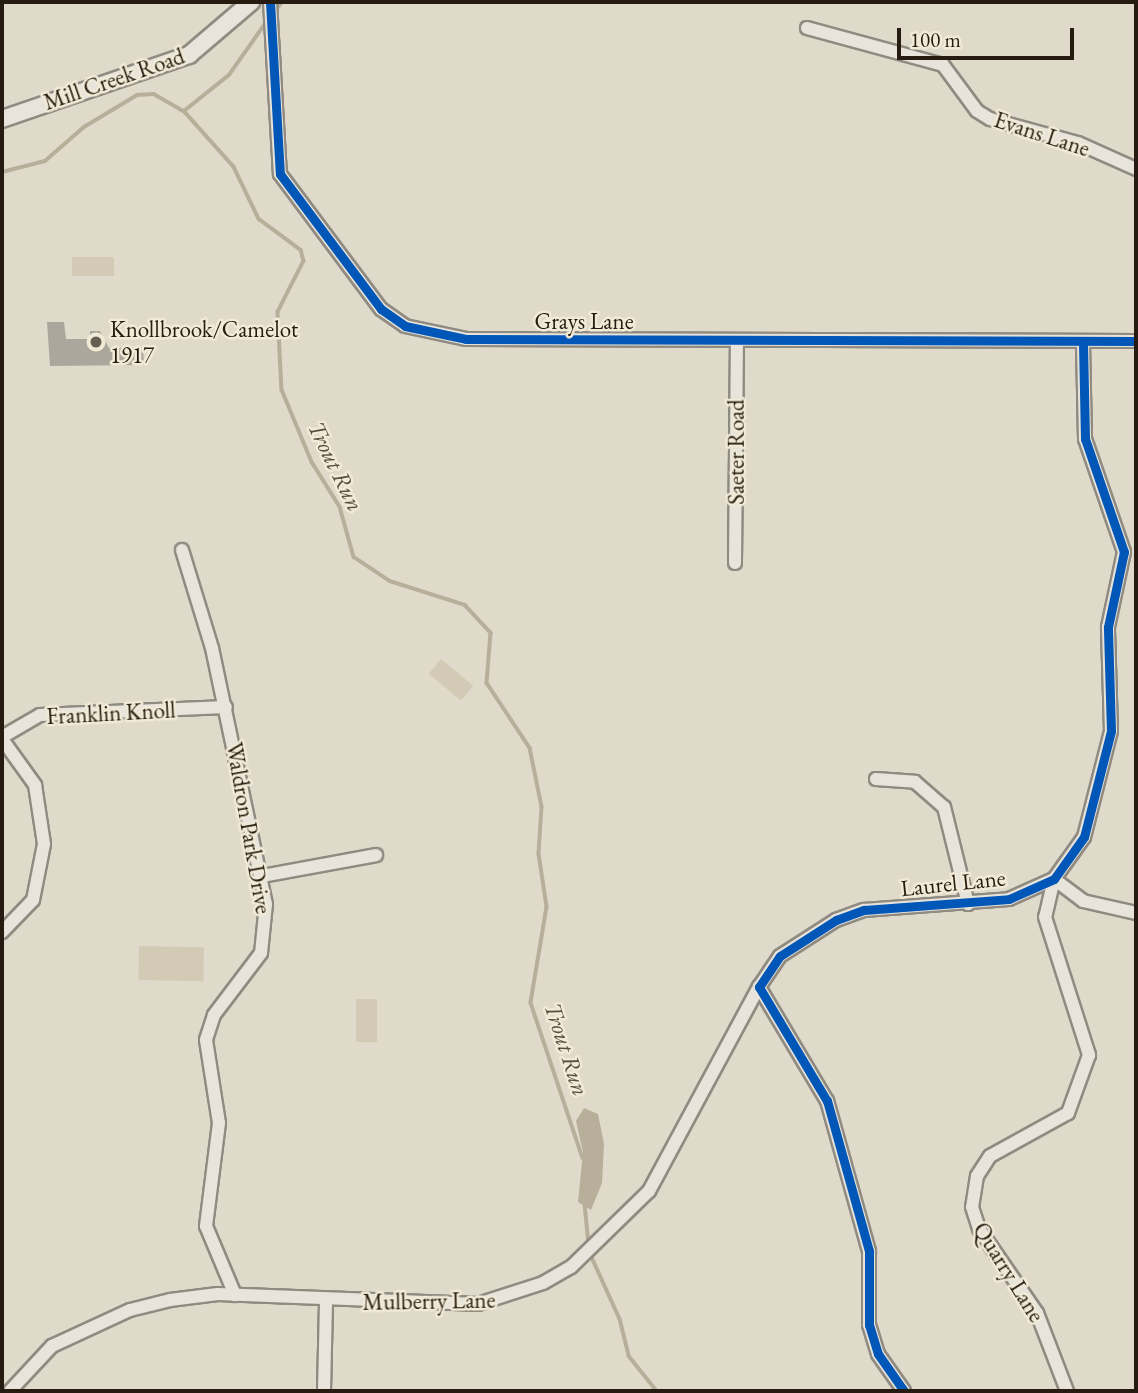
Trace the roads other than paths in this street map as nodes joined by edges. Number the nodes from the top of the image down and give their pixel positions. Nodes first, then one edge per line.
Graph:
1 (251, 2) edge
2 (271, 6) edge
3 (807, 28) dead end
4 (2, 119) edge
5 (1136, 169) edge
6 (737, 340) junction
7 (1136, 341) edge
8 (1083, 342) junction
9 (182, 550) dead end
10 (735, 563) dead end
11 (226, 707) junction
12 (2, 738) edge
13 (876, 779) dead end
14 (376, 855) dead end
15 (262, 876) junction
16 (1054, 879) junction
17 (968, 904) junction
18 (1136, 913) edge
19 (2, 932) edge
20 (759, 987) junction
21 (235, 1295) junction
22 (326, 1302) junction
23 (10, 1391) edge
24 (324, 1391) edge
25 (904, 1391) edge
26 (1067, 1391) edge

1 - 4 street, Mill Creek Road
2 - 6 street, Grays Lane
3 - 5 street, Evans Lane
6 - 8 street, Grays Lane
6 - 10 street, Saeter Road
7 - 8 street, Grays Lane
8 - 16 street
9 - 11 street, Waldron Park Drive
11 - 12 street, Franklin Knoll
11 - 15 street, Waldron Park Drive
12 - 19 street
13 - 17 street
14 - 15 street
15 - 21 street, Waldron Park Drive
16 - 17 street, Laurel Lane
16 - 18 street
16 - 26 street, Quarry Lane
17 - 20 street, Laurel Lane
20 - 22 street, Mulberry Lane
20 - 25 street
21 - 22 street, Mulberry Lane
21 - 23 street, Mulberry Lane
22 - 24 street

